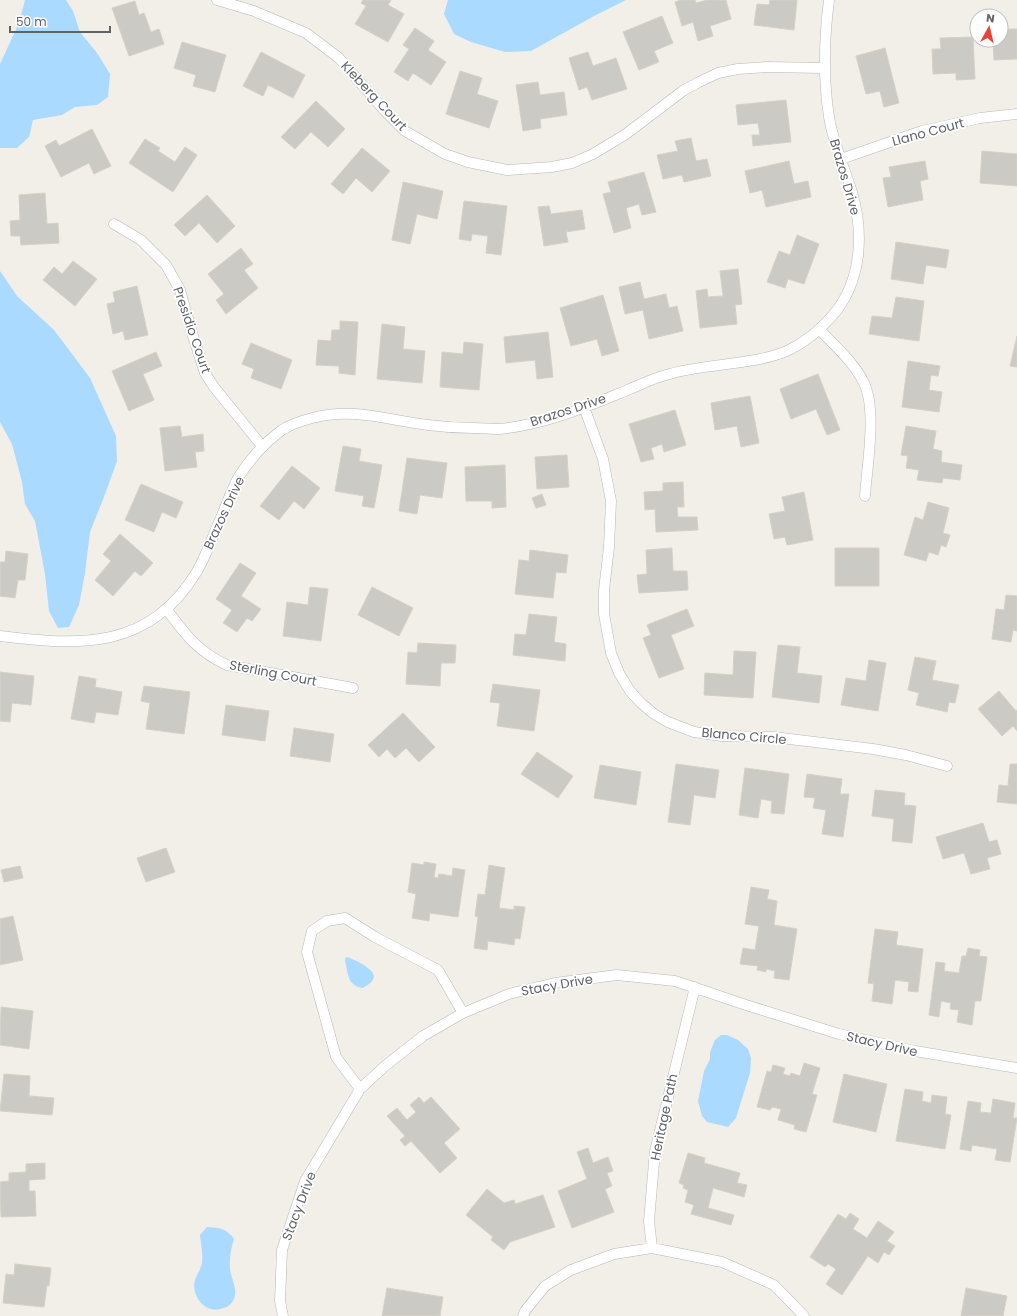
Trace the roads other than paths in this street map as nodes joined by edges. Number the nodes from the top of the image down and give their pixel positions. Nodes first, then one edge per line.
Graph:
1 (217, 0) edge
2 (829, 0) edge
3 (824, 68) junction
4 (1017, 114) edge
5 (841, 159) junction
6 (114, 224) dead end
7 (819, 329) junction
8 (584, 408) junction
9 (262, 446) junction
10 (865, 496) dead end
11 (167, 610) junction
12 (0, 636) edge
13 (353, 688) dead end
14 (947, 766) dead end
15 (694, 987) junction
16 (463, 1013) junction
17 (1017, 1068) edge
18 (360, 1089) junction
19 (652, 1248) junction
20 (283, 1316) edge
21 (522, 1316) edge
22 (804, 1316) edge

1 - 3 street, Kleberg Court
2 - 3 street, Brazos Drive
3 - 5 street, Brazos Drive
4 - 5 street, Llano Court
5 - 7 street, Brazos Drive
6 - 9 street, Presidio Court
7 - 8 street, Brazos Drive
7 - 10 street
8 - 9 street, Brazos Drive
8 - 14 street, Blanco Circle
9 - 11 street, Brazos Drive
11 - 12 street, Brazos Drive
11 - 13 street, Sterling Court
15 - 16 street, Stacy Drive
15 - 17 street, Stacy Drive
15 - 19 street, Heritage Path
16 - 18 street, Stacy Drive
16 - 18 street
18 - 20 street, Stacy Drive
19 - 21 street
19 - 22 street

